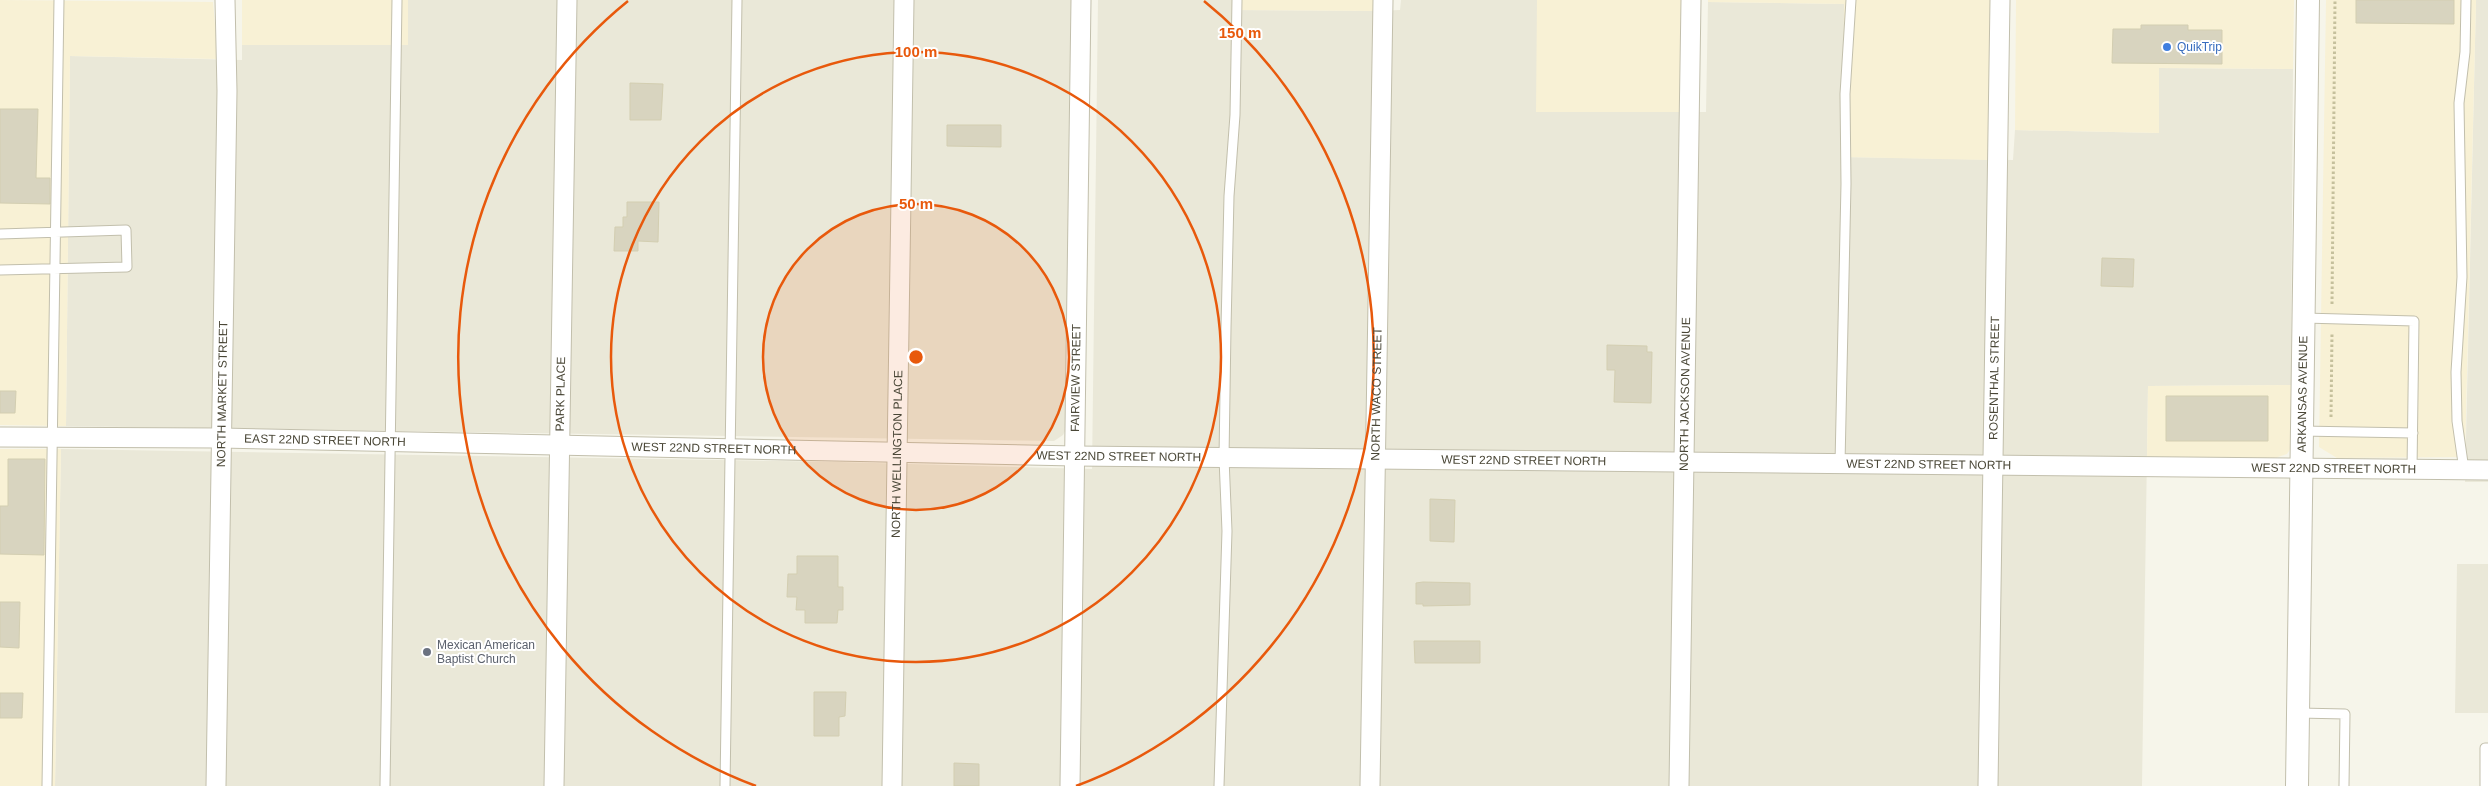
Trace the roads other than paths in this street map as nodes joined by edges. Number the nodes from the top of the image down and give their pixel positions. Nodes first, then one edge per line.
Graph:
1 (59, 0) edge
2 (225, 0) edge
3 (397, 0) edge
4 (568, 0) edge
5 (737, 0) edge
6 (904, 0) edge
7 (1082, 0) edge
8 (1237, 0) edge
9 (1383, 0) edge
10 (1691, 0) edge
11 (1851, 0) edge
12 (2000, 0) edge
13 (2308, 0) edge
14 (2466, 0) edge
15 (55, 232) junction
16 (0, 234) edge
17 (55, 269) junction
18 (0, 270) edge
19 (2304, 318) junction
20 (2301, 431) junction
21 (2413, 433) junction
22 (0, 437) edge
23 (52, 438) junction
24 (220, 438) junction
25 (390, 442) junction
26 (559, 445) junction
27 (730, 448) junction
28 (897, 452) junction
29 (1075, 456) junction
30 (1224, 458) junction
31 (1375, 460) junction
32 (1684, 463) junction
33 (1840, 464) junction
34 (1993, 466) junction
35 (2301, 469) junction
36 (2412, 470) junction
37 (2464, 470) junction
38 (2488, 470) edge
39 (2299, 713) junction
40 (2488, 748) edge
41 (47, 786) edge
42 (216, 786) edge
43 (385, 786) edge
44 (554, 786) edge
45 (725, 786) edge
46 (892, 786) edge
47 (1070, 786) edge
48 (1220, 786) edge
49 (1370, 786) edge
50 (1679, 786) edge
51 (1988, 786) edge
52 (2297, 786) edge
53 (2344, 786) edge
54 (2485, 786) edge

1 - 15 lane
2 - 24 street, NORTH MARKET STREET
3 - 25 lane
4 - 26 street, PARK PLACE
5 - 27 lane
6 - 28 street, NORTH WELLINGTON PLACE
7 - 29 street, FAIRVIEW STREET
8 - 30 lane
9 - 31 street, NORTH WACO STREET
10 - 32 street, NORTH JACKSON AVENUE
11 - 33 lane
12 - 34 street, ROSENTHAL STREET
13 - 19 street, ARKANSAS AVENUE
14 - 37 lane
15 - 16 lane
15 - 17 lane
15 - 17 lane
17 - 18 lane
17 - 23 lane
19 - 20 street, ARKANSAS AVENUE
19 - 21 lane
20 - 21 lane
20 - 35 street, ARKANSAS AVENUE
21 - 36 lane
22 - 23 street, EAST 22ND STREET NORTH
23 - 24 street, EAST 22ND STREET NORTH
23 - 41 lane
24 - 25 street, EAST 22ND STREET NORTH
24 - 42 street, NORTH MARKET STREET
25 - 26 street, EAST 22ND STREET NORTH
25 - 43 lane
26 - 27 street, WEST 22ND STREET NORTH
26 - 44 street, PARK PLACE
27 - 28 street, WEST 22ND STREET NORTH
27 - 45 lane
28 - 29 street, WEST 22ND STREET NORTH
28 - 46 street, NORTH WELLINGTON PLACE
29 - 30 street, WEST 22ND STREET NORTH
29 - 47 street, FAIRVIEW STREET
30 - 31 street, WEST 22ND STREET NORTH
30 - 48 lane
31 - 32 street, WEST 22ND STREET NORTH
31 - 49 street, NORTH WACO STREET
32 - 33 street, WEST 22ND STREET NORTH
32 - 50 street, NORTH JACKSON AVENUE
33 - 34 street, WEST 22ND STREET NORTH
34 - 35 street, WEST 22ND STREET NORTH
34 - 51 street, ROSENTHAL STREET
35 - 36 street, WEST 22ND STREET NORTH
35 - 39 street, ARKANSAS AVENUE
36 - 37 street, WEST 22ND STREET NORTH
37 - 38 street, WEST 22ND STREET NORTH
39 - 52 street, ARKANSAS AVENUE
39 - 53 lane
40 - 54 lane

